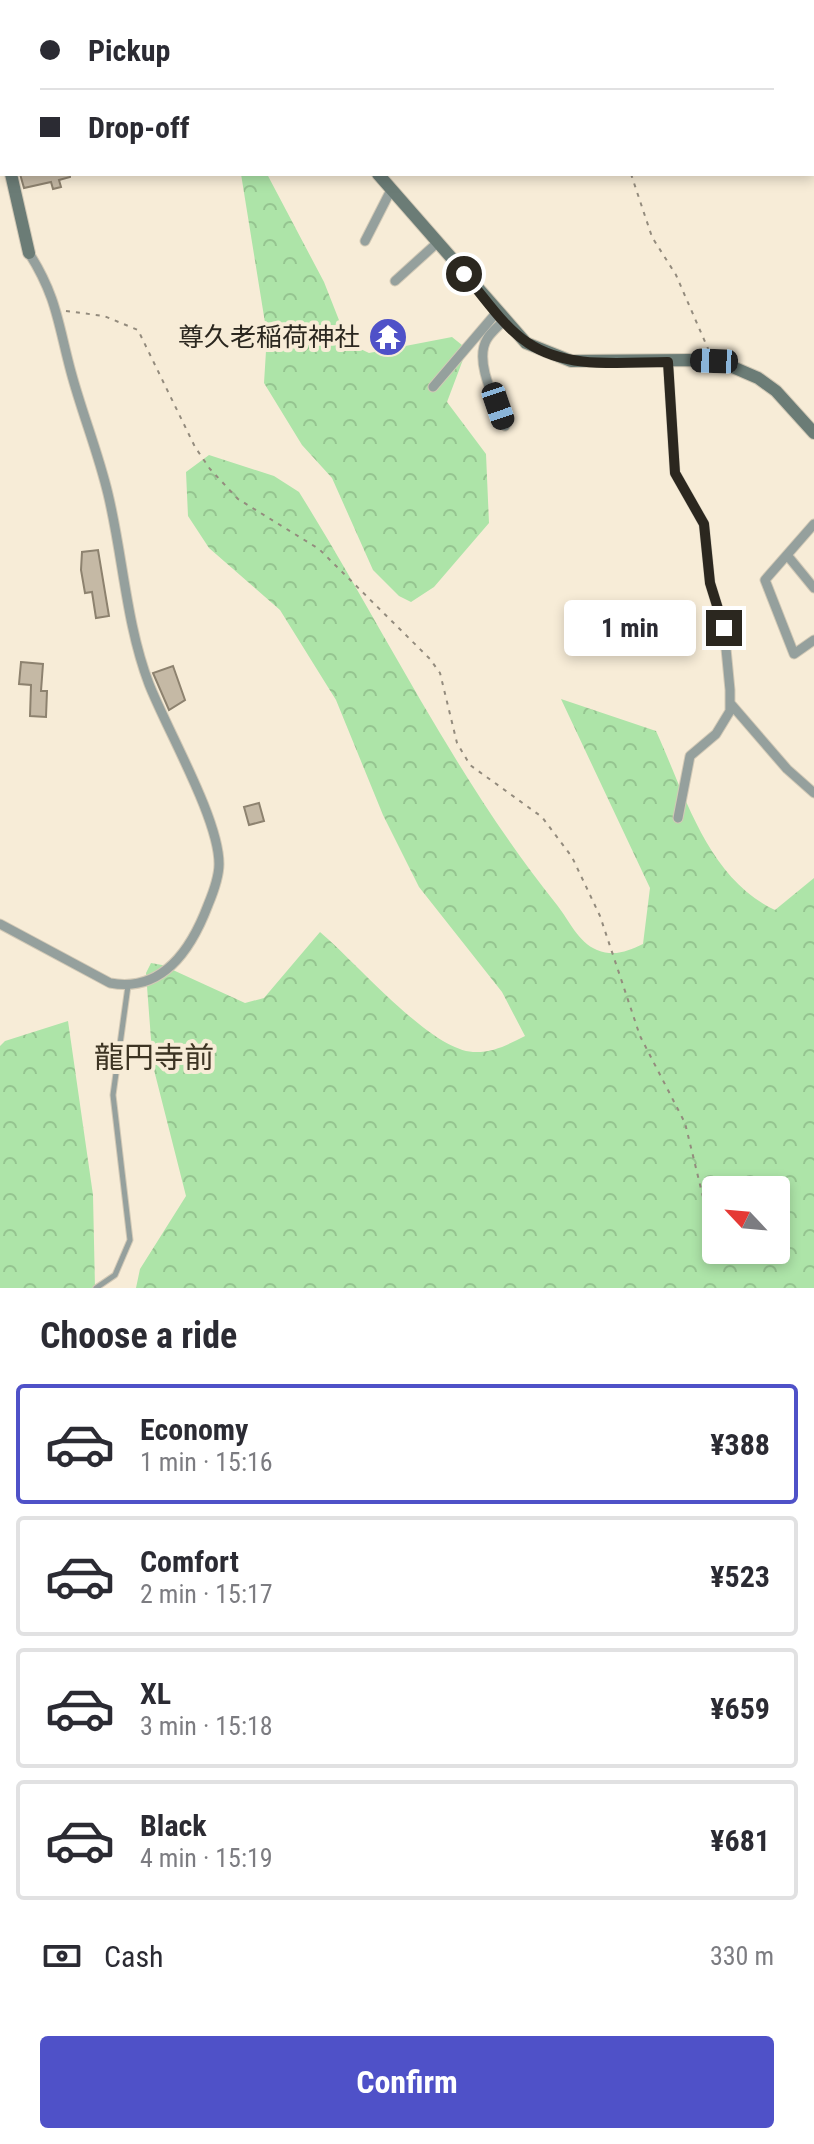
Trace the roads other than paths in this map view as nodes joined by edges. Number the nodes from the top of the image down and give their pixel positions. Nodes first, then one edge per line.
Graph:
1 (11, 176) edge
2 (380, 176) edge
3 (391, 190) junction
4 (365, 241) dead end
5 (437, 243) junction
6 (29, 253) joint
7 (395, 281) dead end
8 (501, 316) junction
9 (668, 362) junction
10 (433, 387) dead end
11 (505, 426) dead end
12 (814, 433) edge
13 (814, 524) edge
14 (787, 555) junction
15 (814, 588) edge
16 (814, 640) edge
17 (730, 703) junction
18 (814, 793) edge
19 (678, 818) dead end
20 (0, 924) edge
21 (128, 986) junction
22 (96, 1288) edge

1 - 6 street
2 - 3 street
3 - 4 street
3 - 5 street
5 - 7 street
5 - 8 street
6 - 21 street
8 - 9 street
8 - 10 street
8 - 11 street
9 - 12 street
9 - 17 street
13 - 14 street
14 - 15 street
14 - 16 street
17 - 18 street
17 - 19 street
20 - 21 street
21 - 22 lane

